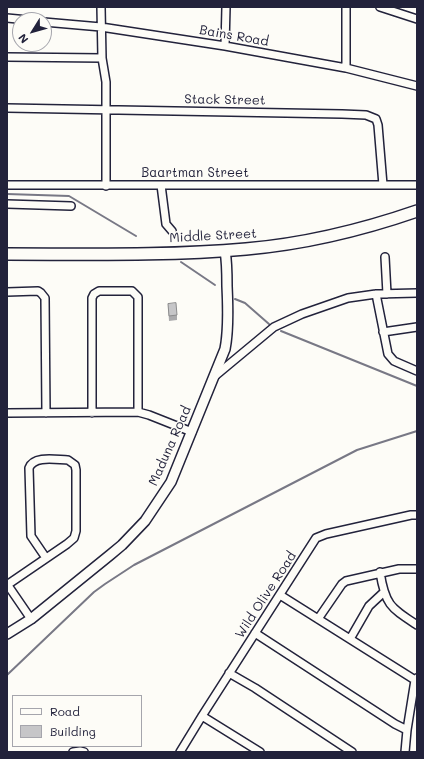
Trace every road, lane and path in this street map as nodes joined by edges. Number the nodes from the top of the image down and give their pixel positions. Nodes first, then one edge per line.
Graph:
1 (102, 7) edge
2 (226, 7) edge
3 (346, 7) edge
4 (380, 7) edge
5 (417, 19) edge
6 (52, 23) edge
7 (101, 27) junction
8 (225, 46) junction
9 (7, 56) edge
10 (102, 58) junction
11 (346, 68) junction
12 (417, 86) edge
13 (7, 108) edge
14 (106, 110) junction
15 (417, 184) edge
16 (7, 185) edge
17 (161, 185) junction
18 (383, 185) junction
19 (106, 186) junction
20 (7, 204) edge
21 (70, 206) dead end
22 (417, 211) edge
23 (172, 232) dead end
24 (225, 251) junction
25 (7, 254) edge
26 (385, 257) dead end
27 (7, 292) edge
28 (417, 293) edge
29 (376, 294) junction
30 (387, 294) junction
31 (417, 327) edge
32 (383, 332) junction
33 (417, 371) edge
34 (215, 376) junction
35 (138, 412) junction
36 (46, 413) junction
37 (92, 413) junction
38 (7, 414) edge
39 (192, 432) junction
40 (417, 515) edge
41 (46, 558) junction
42 (417, 569) edge
43 (380, 572) junction
44 (7, 584) edge
45 (384, 592) junction
46 (280, 595) junction
47 (31, 619) junction
48 (318, 619) junction
49 (417, 625) edge
50 (255, 633) junction
51 (7, 634) edge
52 (350, 639) junction
53 (230, 673) junction
54 (416, 679) edge
55 (202, 716) junction
56 (407, 730) junction
57 (342, 749) edge
58 (180, 752) edge
59 (260, 752) edge
60 (352, 752) edge
61 (405, 752) edge

1 - 7 street
2 - 8 street
3 - 11 street
4 - 5 street
6 - 7 street, Bains Road
7 - 8 street, Bains Road
7 - 10 street
8 - 11 street, Bains Road
9 - 10 street
10 - 14 street
11 - 12 street, Bains Road
13 - 14 street, Stack Street
14 - 18 street, Stack Street
14 - 19 street
15 - 18 street, Baartman Street
16 - 19 street, Baartman Street
17 - 18 street, Baartman Street
17 - 19 street, Baartman Street
17 - 23 street
20 - 21 street
22 - 24 main road, Middle Street
24 - 25 main road, Middle Street
24 - 34 street, Maduna Road
26 - 30 street
27 - 36 street
28 - 30 street
29 - 30 street
29 - 32 street
29 - 34 street
31 - 32 street
32 - 33 street
34 - 39 street, Maduna Road
35 - 37 street
35 - 37 street
35 - 39 street
36 - 37 street
36 - 38 street
39 - 47 street, Maduna Road
40 - 46 street, Wild Olive Road
41 - 41 street
41 - 44 street
42 - 43 street
43 - 45 street
43 - 48 street
44 - 47 street
45 - 49 street
45 - 52 street
46 - 48 street
46 - 50 street, Wild Olive Road
47 - 51 street, Maduna Road
48 - 52 street
50 - 53 street, Wild Olive Road
50 - 56 street
52 - 54 street
53 - 55 street, Wild Olive Road
53 - 57 street
54 - 56 street
55 - 58 street, Wild Olive Road
55 - 59 street
56 - 61 street
57 - 60 street

